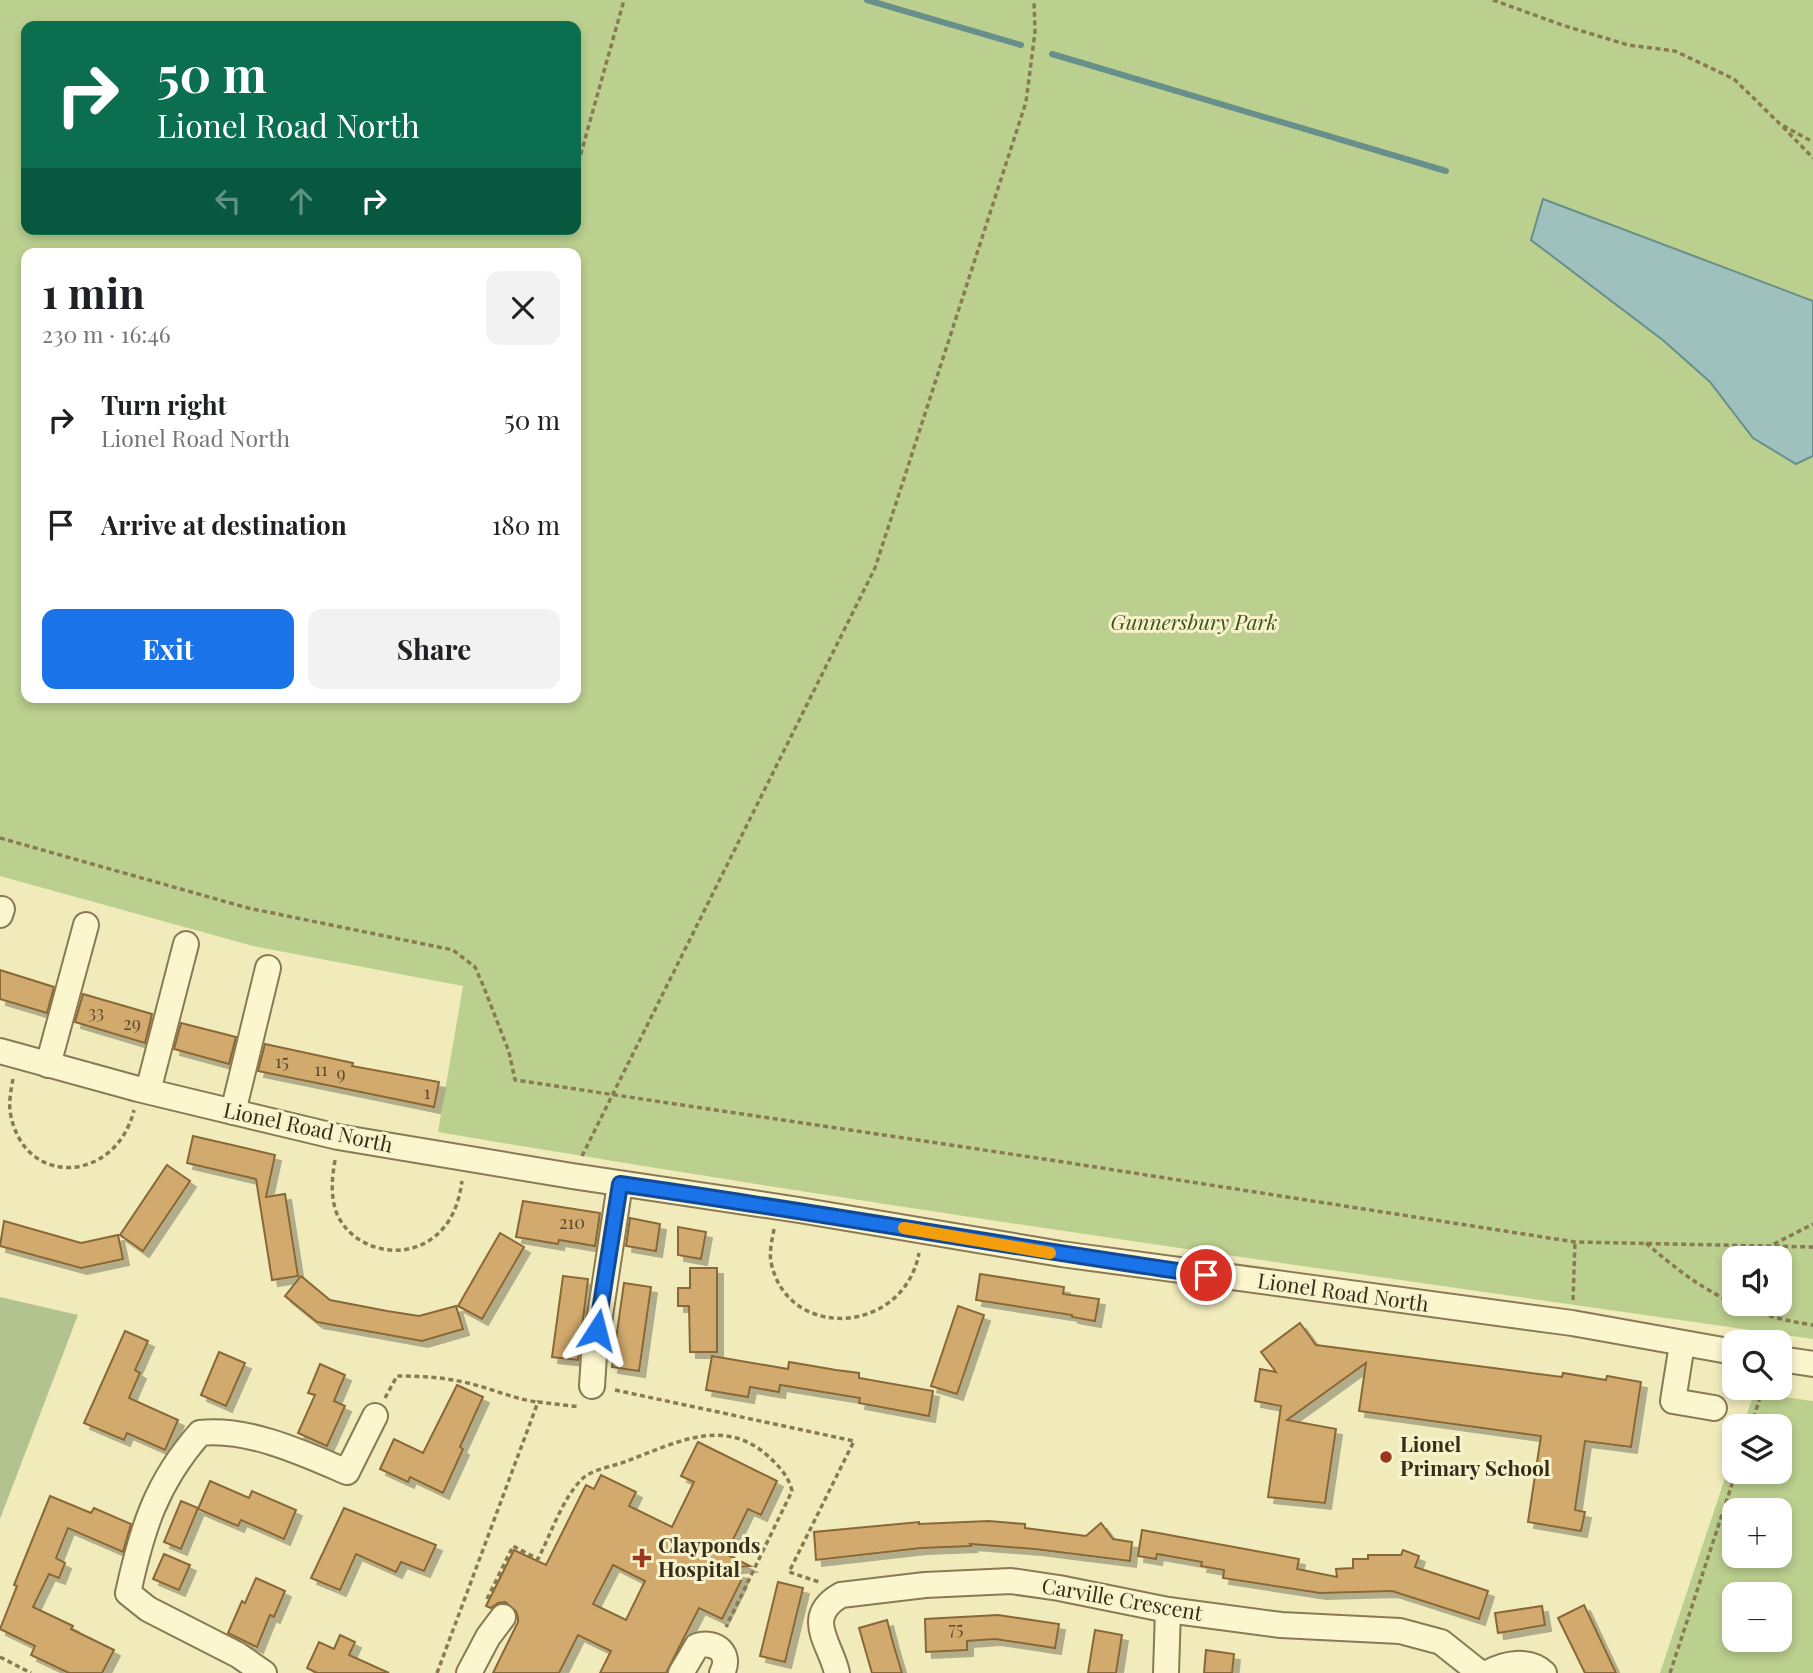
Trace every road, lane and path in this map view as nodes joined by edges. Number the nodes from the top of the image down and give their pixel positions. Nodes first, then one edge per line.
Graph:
1 (624, 0) edge
2 (1034, 0) edge
3 (1493, 0) edge
4 (1780, 124) junction
5 (1813, 142) edge
6 (581, 154) edge
7 (1813, 158) edge
8 (0, 838) edge
9 (86, 925) dead end
10 (186, 944) dead end
11 (268, 968) dead end
12 (8, 1054) edge
13 (48, 1065) junction
14 (143, 1090) junction
15 (612, 1093) junction
16 (233, 1112) junction
17 (338, 1137) junction
18 (465, 1158) junction
19 (572, 1177) junction
20 (620, 1184) junction
21 (778, 1207) junction
22 (1813, 1224) edge
23 (922, 1231) junction
24 (1575, 1242) junction
25 (1646, 1243) junction
26 (1772, 1245) junction
27 (1813, 1247) edge
28 (1572, 1323) junction
29 (1813, 1325) edge
30 (1682, 1344) junction
31 (1722, 1350) edge
32 (1792, 1361) edge
33 (1813, 1364) edge
34 (586, 1396) junction
35 (538, 1402) junction
36 (1714, 1408) dead end
37 (375, 1416) joint
38 (1732, 1484) edge
39 (831, 1600) junction
40 (1168, 1610) junction
41 (503, 1617) joint
42 (721, 1633) dead end
43 (0, 1657) edge
44 (31, 1673) edge
45 (264, 1673) edge
46 (438, 1673) edge
47 (469, 1673) edge
48 (681, 1673) edge
49 (722, 1673) edge
50 (838, 1673) edge
51 (1166, 1673) edge
52 (1480, 1673) edge
53 (1487, 1673) edge
54 (1544, 1673) edge
55 (1670, 1673) edge

1 - 6 path
2 - 15 path
3 - 4 path
4 - 5 path
4 - 7 path
8 - 15 path
9 - 13 street
10 - 14 street
11 - 16 street
12 - 13 street, Lionel Road North
12 - 14 path
13 - 14 street, Lionel Road North
14 - 16 street, Lionel Road North
15 - 19 path
15 - 24 path
16 - 17 street, Lionel Road North
17 - 18 street, Lionel Road North
17 - 18 path
18 - 19 street, Lionel Road North
19 - 20 street, Lionel Road North
20 - 21 street, Lionel Road North
20 - 34 street
21 - 23 street, Lionel Road North
21 - 23 path
22 - 26 path
23 - 28 street, Lionel Road North
24 - 25 path
24 - 28 path
25 - 26 path
25 - 29 path
26 - 27 path
28 - 30 street, Lionel Road North
30 - 31 street, Lionel Road North
30 - 36 street
32 - 33 street
34 - 35 path
34 - 39 path
35 - 37 path
35 - 46 path
37 - 45 street
38 - 55 path
39 - 40 street, Carville Crescent
39 - 50 street
40 - 51 street
40 - 52 street, Carville Crescent
41 - 42 path
41 - 47 street
43 - 44 path
48 - 49 street
53 - 54 street

